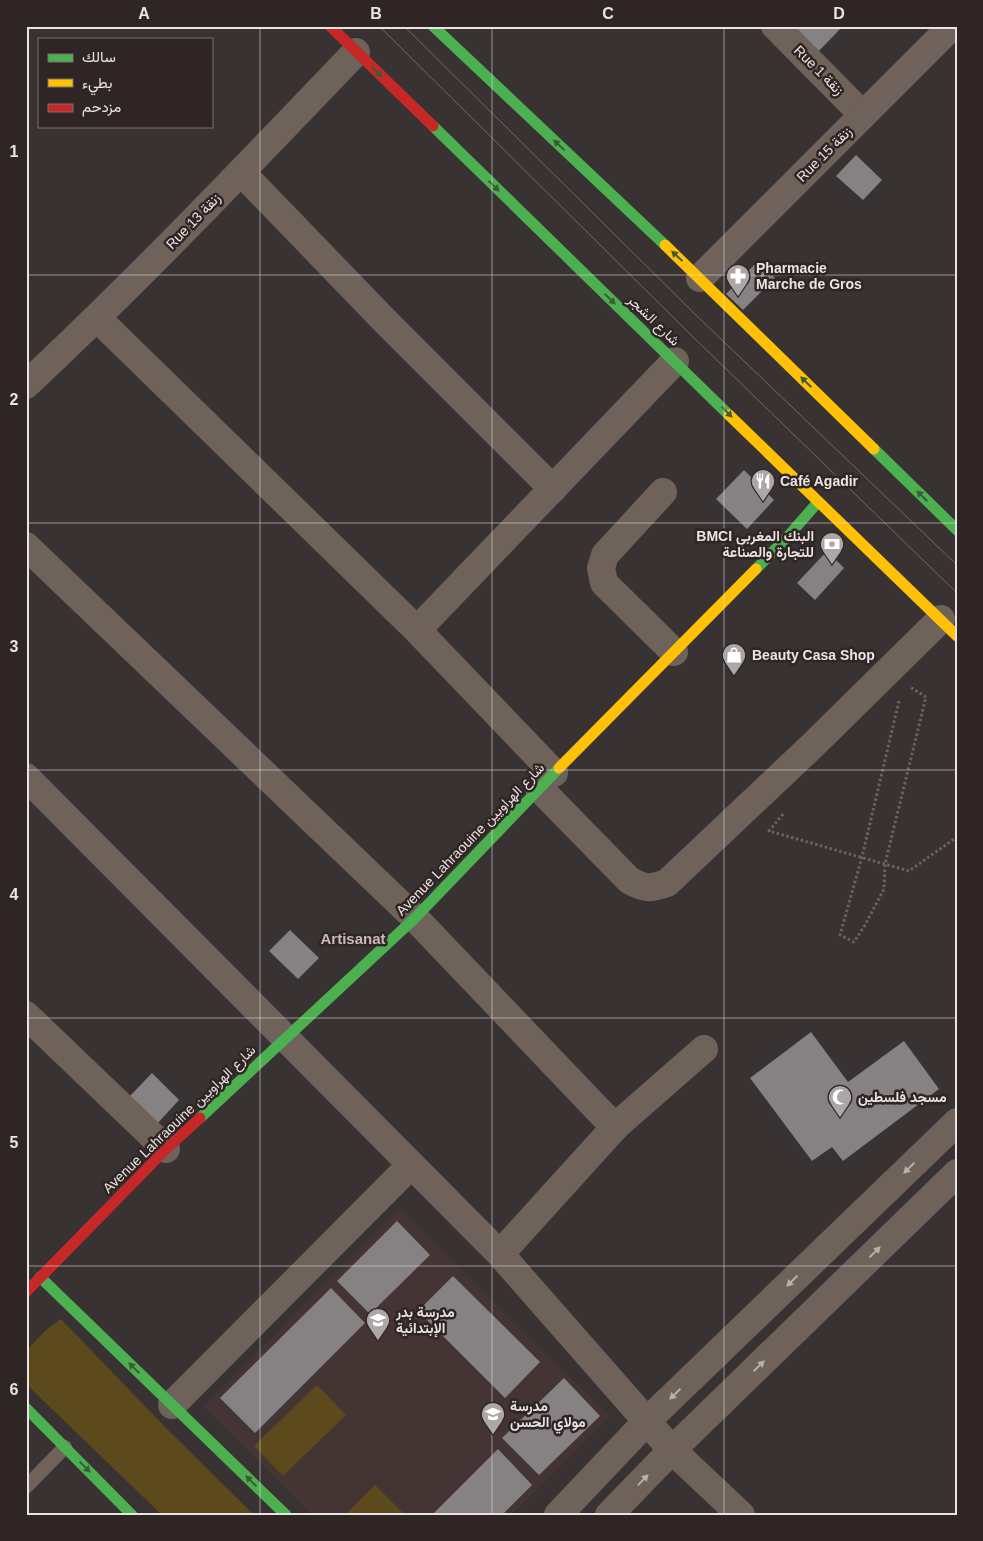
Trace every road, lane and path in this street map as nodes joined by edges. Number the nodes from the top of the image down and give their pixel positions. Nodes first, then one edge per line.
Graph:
1 (330, 26) edge
2 (433, 26) edge
3 (775, 26) edge
4 (952, 31) edge
5 (356, 52) junction
6 (864, 114) junction
7 (241, 172) junction
8 (700, 278) junction
9 (97, 318) junction
10 (675, 361) junction
11 (26, 386) edge
12 (553, 489) junction
13 (664, 492) dead end
14 (818, 502) junction
15 (957, 530) edge
16 (26, 546) edge
17 (949, 627) edge
18 (417, 630) junction
19 (674, 652) junction
20 (903, 683) dead end
21 (901, 692) dead end
22 (26, 776) edge
23 (546, 781) junction
24 (789, 809) dead end
25 (957, 837) edge
26 (862, 858) junction
27 (885, 864) junction
28 (416, 918) junction
29 (26, 1015) edge
30 (285, 1038) junction
31 (704, 1049) dead end
32 (957, 1122) edge
33 (616, 1126) junction
34 (932, 1146) junction
35 (166, 1149) junction
36 (411, 1165) junction
37 (957, 1171) edge
38 (500, 1254) junction
39 (31, 1278) edge
40 (172, 1405) junction
41 (26, 1408) edge
42 (648, 1420) junction
43 (65, 1447) junction
44 (672, 1450) junction
45 (26, 1487) edge
46 (132, 1515) edge
47 (286, 1515) edge
48 (558, 1515) edge
49 (609, 1515) edge
50 (741, 1515) edge

1 - 5 street, شارع الشجر
8 -> 2 street
3 - 6 street, Rue 1 زنقة
4 - 6 street, Rue 15 زنقة
5 - 7 street, Rue 13 زنقة
5 -> 10 street, شارع الشجر
6 - 8 street, Rue 15 زنقة
7 - 9 street, Rue 13 زنقة
7 - 12 street
15 -> 8 street
9 - 11 street, Rue 13 زنقة
9 - 18 street
10 - 12 street
10 -> 14 street, شارع الشجر
12 - 18 street
13 - 19 street
14 - 17 street, شارع الشجر
14 - 19 street, Avenue Lahraouine شارع الهراويين
16 - 28 street
17 - 23 street
18 - 23 street
19 - 23 street, Avenue Lahraouine شارع الهراويين
20 - 27 path
21 - 26 path
22 - 30 street
23 - 28 street, Avenue Lahraouine شارع الهراويين
24 - 26 path
25 - 27 path
26 - 27 path
26 - 27 path
28 - 30 street, Avenue Lahraouine شارع الهراويين
28 - 33 street
29 - 35 street
30 - 35 street, Avenue Lahraouine شارع الهراويين
30 - 36 street
31 - 33 street
32 - 34 street
33 - 38 street
34 - 37 street
34 -> 42 street
35 - 39 street, Avenue Lahraouine شارع الهراويين
36 - 38 street
36 - 40 street
44 -> 37 street
38 - 42 street
40 -> 39 street
47 -> 40 street
41 - 43 street
42 - 44 street
42 - 48 street
43 - 45 lane
43 -> 46 street
49 -> 44 street
44 - 50 street

